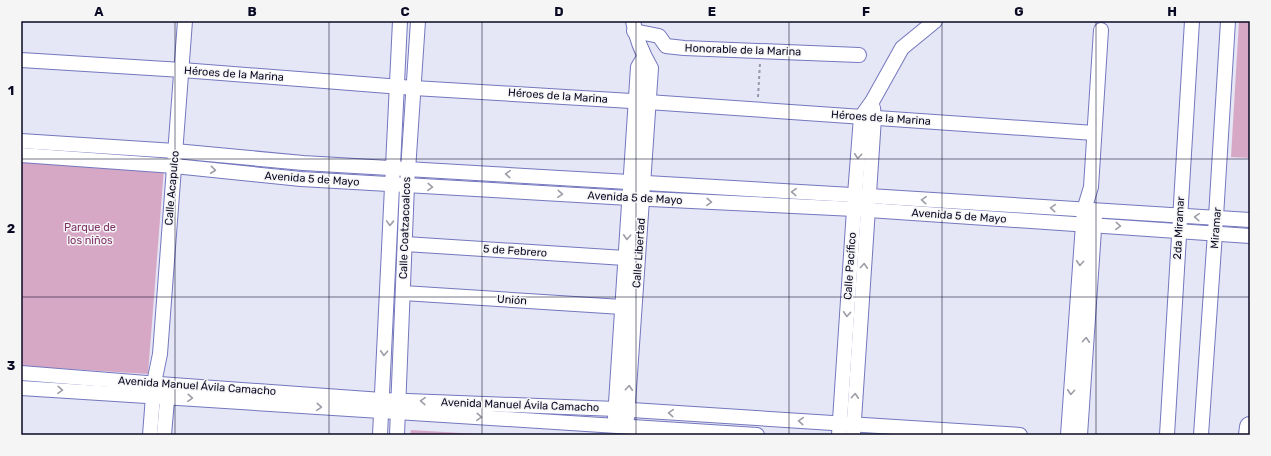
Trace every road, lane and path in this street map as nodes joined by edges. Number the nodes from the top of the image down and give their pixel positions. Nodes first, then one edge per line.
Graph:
1 (185, 21) edge
2 (400, 21) edge
3 (418, 21) edge
4 (935, 21) edge
5 (1192, 21) edge
6 (1228, 21) edge
7 (633, 26) edge
8 (1101, 30) dead end
9 (760, 50) junction
10 (859, 56) dead end
11 (21, 60) edge
12 (182, 70) junction
13 (398, 86) junction
14 (414, 88) junction
15 (642, 102) junction
16 (758, 110) junction
17 (868, 118) junction
18 (1094, 133) junction
19 (21, 141) edge
20 (175, 151) junction
21 (21, 155) edge
22 (303, 163) junction
23 (174, 166) junction
24 (392, 167) junction
25 (408, 168) junction
26 (302, 179) junction
27 (637, 182) junction
28 (391, 184) junction
29 (407, 185) junction
30 (636, 199) junction
31 (861, 203) junction
32 (1090, 210) junction
33 (1216, 218) junction
34 (1250, 220) edge
35 (1180, 223) junction
36 (1089, 224) junction
37 (1216, 233) junction
38 (1250, 236) edge
39 (405, 244) junction
40 (626, 258) junction
41 (403, 293) junction
42 (622, 308) junction
43 (160, 354) junction
44 (21, 373) edge
45 (21, 388) edge
46 (153, 389) junction
47 (168, 391) junction
48 (382, 406) junction
49 (398, 406) junction
50 (622, 410) junction
51 (621, 426) junction
52 (1250, 427) edge
53 (846, 429) edge
54 (150, 435) edge
55 (164, 435) edge
56 (380, 435) edge
57 (397, 435) edge
58 (757, 435) edge
59 (1020, 435) edge
60 (1068, 435) edge
61 (1080, 435) edge
62 (1167, 435) edge
63 (1201, 435) edge
64 (1249, 435) edge

1 - 12 street, Calle Acapulco
2 - 13 street, Calle Coatzacoalcos
3 - 14 street, Calle Coatzacoalcos
4 - 17 street
5 - 35 street, 2da Miramar
6 - 33 street, Miramar
7 - 9 street, Honorable de la Marina
7 - 15 street, Calle Libertad
8 - 18 street
9 - 10 street, Honorable de la Marina
9 - 16 path
11 - 12 street, Héroes de la Marina
12 - 13 street, Héroes de la Marina
12 - 20 street, Calle Acapulco
13 - 14 street, Héroes de la Marina
13 - 24 street, Calle Coatzacoalcos
14 - 15 street, Héroes de la Marina
14 - 25 street, Calle Coatzacoalcos
15 - 16 street, Héroes de la Marina
15 - 27 street, Calle Libertad
16 - 17 street, Héroes de la Marina
17 - 18 street, Héroes de la Marina
17 - 31 street, Calle Pacífico
18 - 32 street
19 - 20 street, Avenida 5 de Mayo
20 - 22 street, Avenida 5 de Mayo
20 - 23 street, Calle Acapulco
21 - 23 street, Avenida 5 de Mayo
22 - 24 street, Avenida 5 de Mayo
22 - 26 street
23 -> 26 street, Avenida 5 de Mayo
23 - 43 street, Calle Acapulco
24 - 25 street, Avenida 5 de Mayo
24 - 28 street, Calle Coatzacoalcos
27 -> 25 street, Avenida 5 de Mayo
25 - 29 street, Calle Coatzacoalcos
26 - 28 street, Avenida 5 de Mayo
27 - 30 street, Calle Libertad
31 -> 27 street, Avenida 5 de Mayo
28 - 29 street, Avenida 5 de Mayo
28 -> 48 street, Calle Coatzacoalcos
29 -> 30 street, Avenida 5 de Mayo
29 - 39 street, Calle Coatzacoalcos
30 -> 31 street, Avenida 5 de Mayo
30 -> 40 street, Calle Libertad
50 -> 30 street, Calle Libertad
32 -> 31 street, Avenida 5 de Mayo
31 - 36 street, Avenida 5 de Mayo
31 - 53 street, Calle Pacífico
32 - 35 street, Avenida 5 de Mayo
32 - 36 street
33 - 34 street, Avenida 5 de Mayo
33 -> 35 street, Avenida 5 de Mayo
33 - 37 street, Miramar
36 -> 35 street, Avenida 5 de Mayo
35 - 37 street, Avenida 5 de Mayo
35 - 62 street, 2da Miramar
36 -> 60 street
61 -> 36 street
37 - 38 street, Avenida 5 de Mayo
37 - 63 street, Miramar
39 - 40 street, 5 de Febrero
39 - 41 street, Calle Coatzacoalcos
40 - 42 street, Calle Libertad
41 - 42 street, Unión
41 - 49 street, Calle Coatzacoalcos
42 - 50 street, Calle Libertad
43 - 46 street, Calle Acapulco
43 - 47 street, Calle Acapulco
44 - 46 street, Avenida Manuel Ávila Camacho
45 -> 46 street, Avenida Manuel Ávila Camacho
46 - 47 street, Avenida Manuel Ávila Camacho
46 - 54 street, Calle Acapulco
47 - 48 street, Avenida Manuel Ávila Camacho
47 - 55 street, Calle Acapulco
48 - 49 street, Avenida Manuel Ávila Camacho
48 - 56 street, Calle Coatzacoalcos
50 -> 49 street, Avenida Manuel Ávila Camacho
49 -> 51 street, Avenida Manuel Ávila Camacho
49 - 57 street, Calle Coatzacoalcos
50 - 51 street, Calle Libertad
53 -> 50 street, Avenida Manuel Ávila Camacho
51 - 58 street, Avenida Manuel Ávila Camacho
52 - 64 main road
53 - 59 street, Avenida Manuel Ávila Camacho

